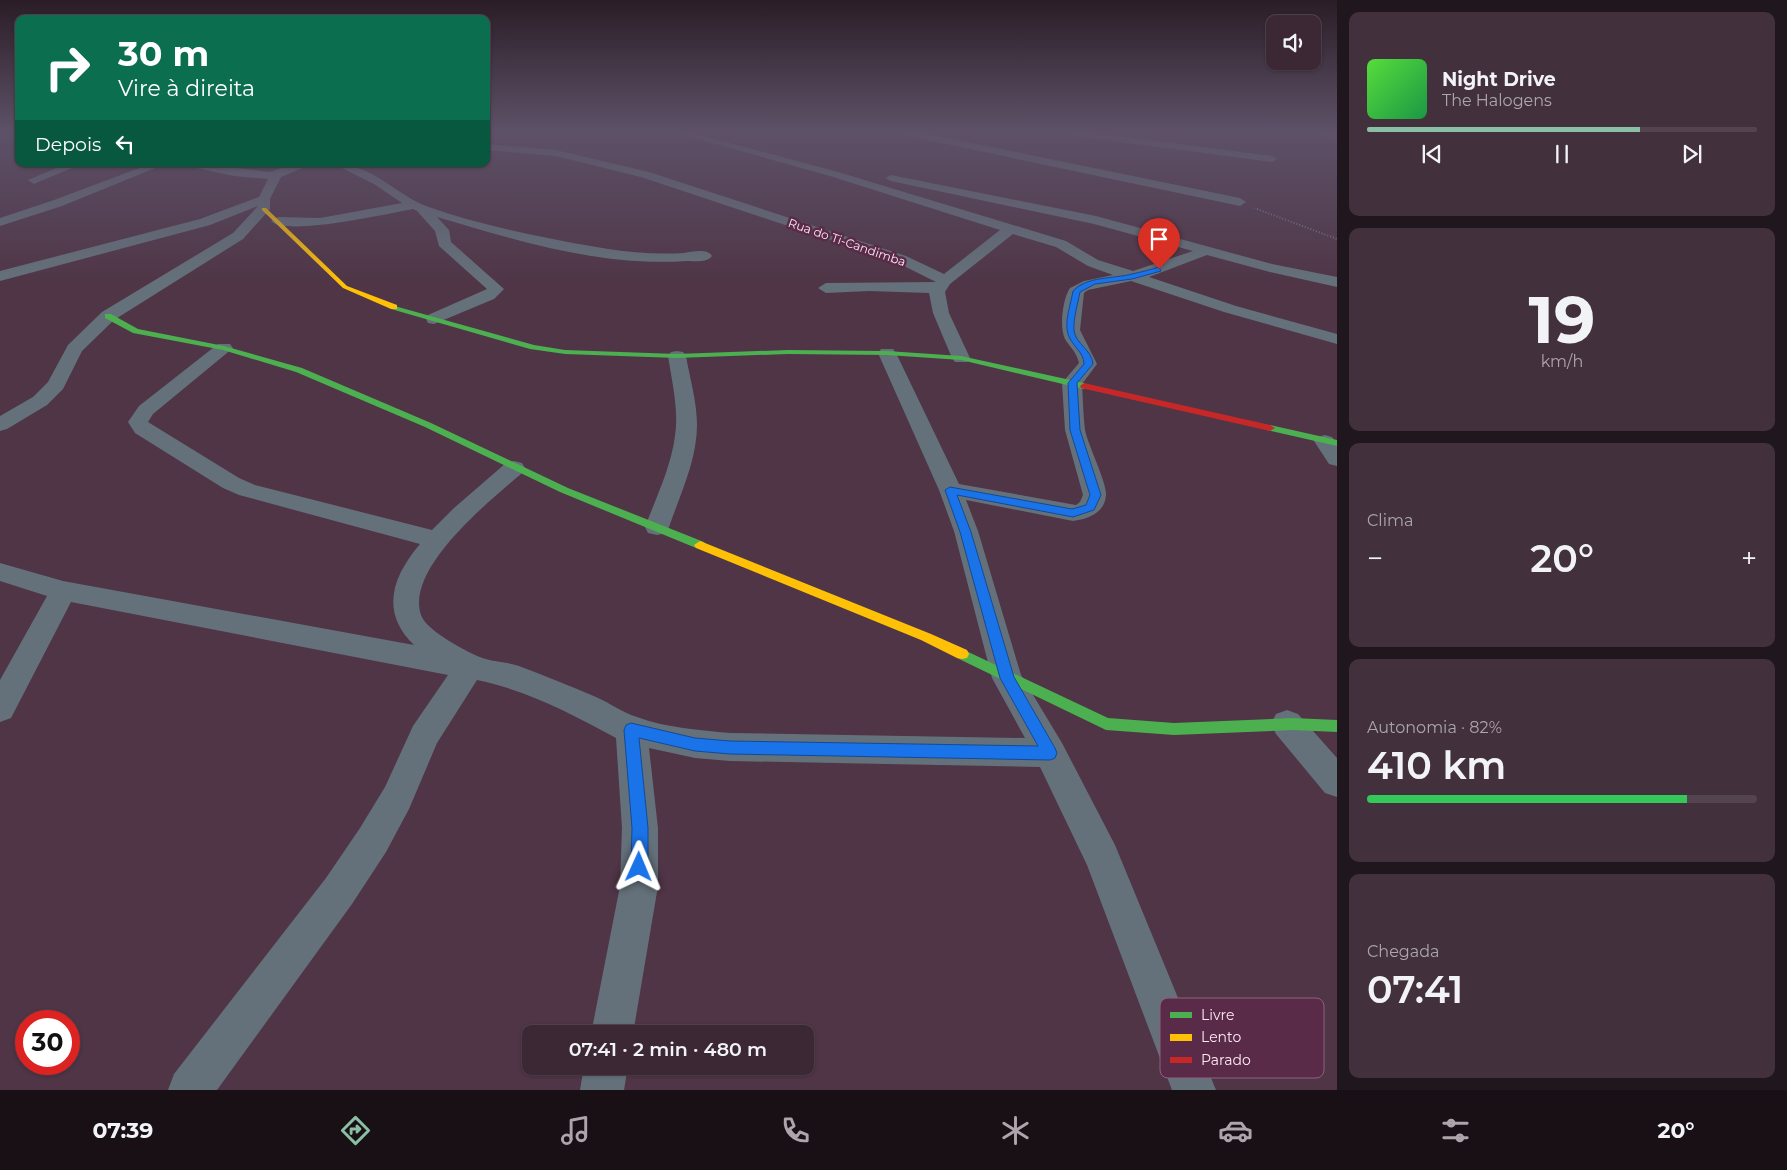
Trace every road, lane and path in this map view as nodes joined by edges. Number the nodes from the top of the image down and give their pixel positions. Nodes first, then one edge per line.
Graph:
1 (110, 183) edge
2 (273, 183) edge
3 (379, 183) edge
4 (672, 183) edge
5 (857, 183) edge
6 (913, 183) edge
7 (1150, 183) edge
8 (1240, 202) joint
9 (264, 204) junction
10 (417, 206) junction
11 (278, 221) junction
12 (0, 222) edge
13 (1010, 229) junction
14 (1337, 239) edge
15 (1207, 250) junction
16 (705, 256) dead end
17 (0, 276) edge
18 (1132, 277) junction
19 (1337, 282) edge
20 (942, 285) junction
21 (826, 288) dead end
22 (108, 316) junction
23 (434, 319) junction
24 (1337, 339) edge
25 (224, 348) junction
26 (887, 354) junction
27 (677, 356) junction
28 (961, 358) junction
29 (1072, 383) junction
30 (0, 425) edge
31 (1331, 442) edge
32 (1337, 459) edge
33 (514, 468) junction
34 (950, 490) junction
35 (657, 528) junction
36 (436, 540) junction
37 (0, 572) edge
38 (63, 591) junction
39 (470, 667) junction
40 (1007, 678) junction
41 (0, 709) edge
42 (1287, 724) junction
43 (1337, 726) edge
44 (631, 730) junction
45 (1050, 753) junction
46 (1337, 782) edge
47 (1160, 1004) edge
48 (614, 1025) edge
49 (604, 1075) edge
50 (1189, 1078) edge
51 (190, 1090) edge
52 (602, 1090) edge
53 (1194, 1090) edge

1 - 12 street
2 - 9 street
3 - 10 street
4 - 20 street, Rua do Ti-Candimba
5 - 13 street
6 - 15 street
7 - 8 street
8 - 14 path
9 - 11 street
9 - 17 street
9 - 22 street
10 - 11 street
10 - 16 street
10 - 23 street
11 - 23 street
13 - 18 street
13 - 20 street
15 - 18 street
15 - 19 street
18 - 24 street
18 - 29 street
20 - 21 street
20 - 28 street
22 - 25 street
22 - 30 street
23 - 27 street
25 - 33 street
25 - 36 street
26 - 27 street
26 - 28 street
26 - 34 street
27 - 35 street
28 - 29 street
29 - 31 street
29 - 34 street
31 - 32 street
33 - 35 street
33 - 36 street
34 - 40 street
35 - 40 street
36 - 39 street
37 - 38 street
38 - 39 street
38 - 41 street
39 - 44 street
39 - 51 street
40 - 42 street
40 - 45 street
42 - 43 street
42 - 46 street
44 - 45 street
44 - 48 street
45 - 47 street
49 - 52 street
50 - 53 street

